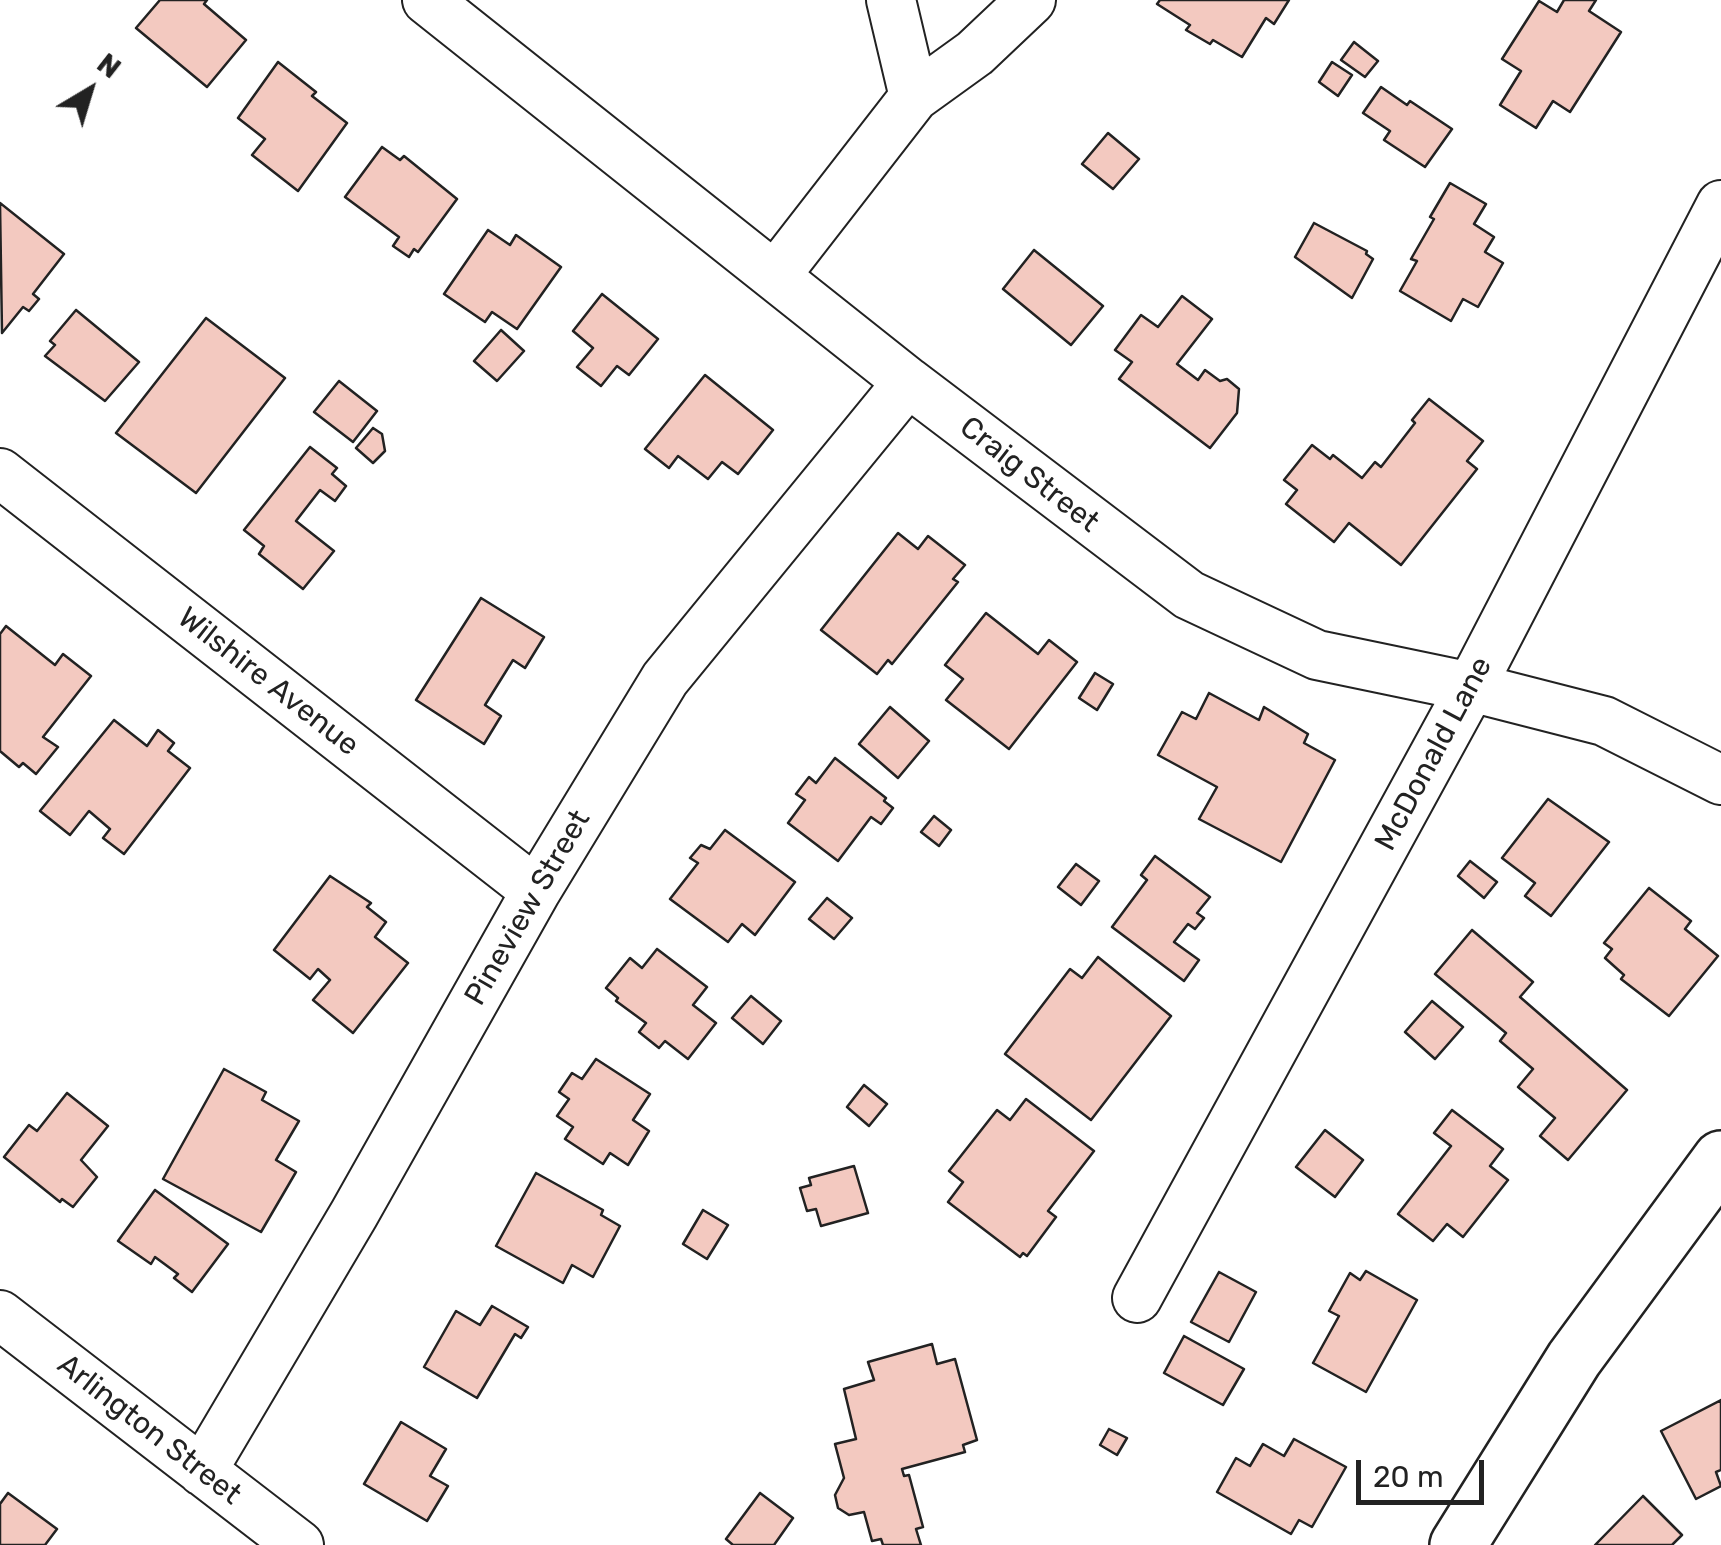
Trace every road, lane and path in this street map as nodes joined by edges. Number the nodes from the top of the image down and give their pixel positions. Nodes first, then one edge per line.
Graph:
1 (427, 0) edge
2 (891, 0) edge
3 (1031, 0) edge
4 (914, 97) junction
5 (1721, 205) edge
6 (774, 276) junction
7 (908, 382) junction
8 (0, 473) edge
9 (1471, 687) junction
10 (1721, 780) edge
11 (536, 892) junction
12 (1721, 1160) edge
13 (1137, 1298) dead end
14 (0, 1315) edge
15 (202, 1471) junction
16 (299, 1545) edge
17 (1458, 1545) edge

1 - 6 street, Craig Street
2 - 4 street
3 - 4 street
4 - 6 street
5 - 9 street, McDonald Lane
6 - 7 street, Craig Street
7 - 9 street, Craig Street
7 - 11 street, Pineview Street
8 - 11 street, Wilshire Avenue
9 - 10 street, Craig Street
9 - 13 street, McDonald Lane
11 - 15 street, Pineview Street
12 - 17 main road
14 - 15 street, Arlington Street
15 - 16 street, Arlington Street

